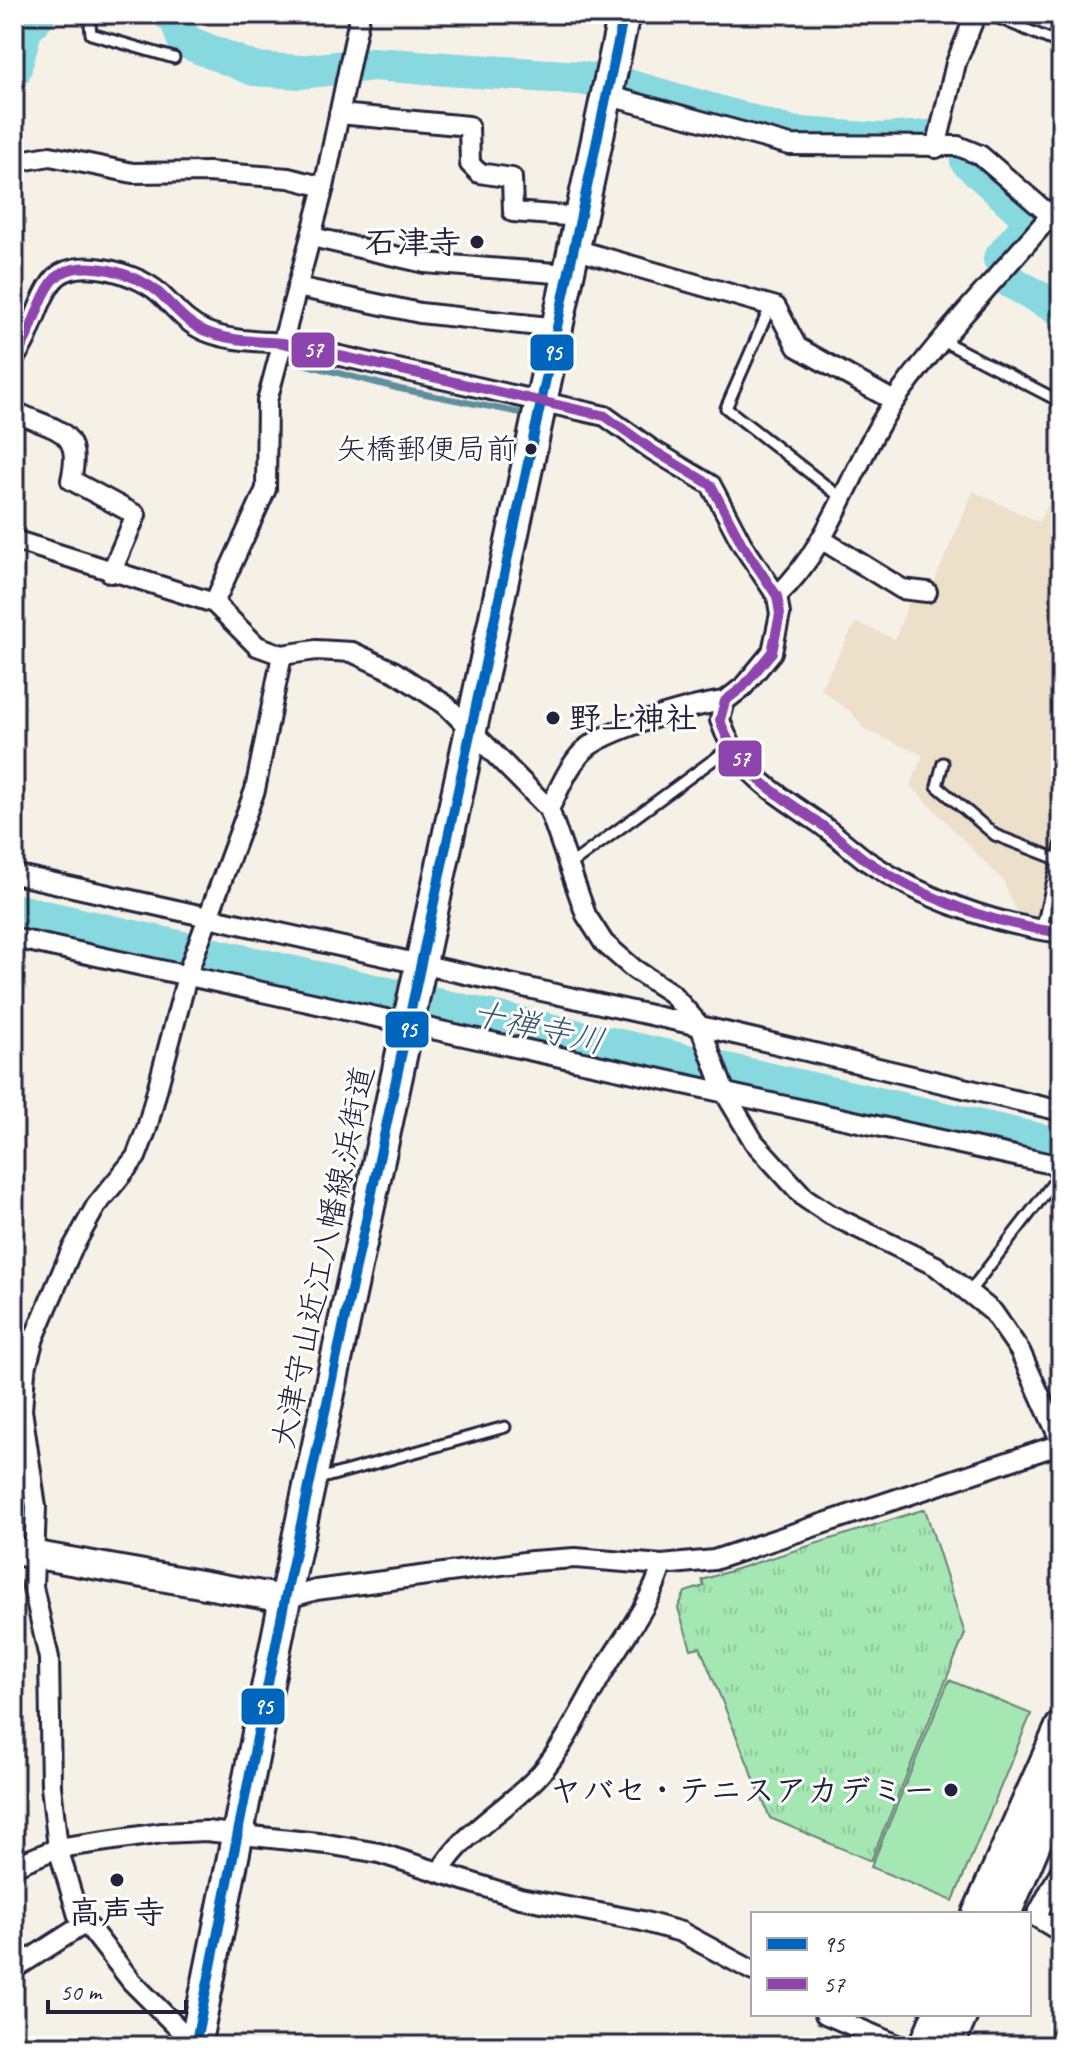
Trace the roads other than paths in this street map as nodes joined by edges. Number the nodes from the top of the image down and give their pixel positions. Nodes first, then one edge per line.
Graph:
1 (89, 14) edge
2 (624, 14) edge
3 (976, 14) edge
4 (989, 14) edge
5 (353, 16) edge
6 (1061, 44) edge
7 (174, 58) dead end
8 (608, 86) junction
9 (339, 114) junction
10 (936, 148) junction
11 (14, 162) edge
12 (324, 187) junction
13 (1056, 209) edge
14 (580, 217) junction
15 (312, 237) junction
16 (572, 262) junction
17 (297, 287) junction
18 (771, 305) junction
19 (558, 328) junction
20 (943, 341) junction
21 (283, 343) junction
22 (14, 358) edge
23 (894, 401) junction
24 (544, 402) junction
25 (1061, 402) edge
26 (14, 411) edge
27 (843, 499) junction
28 (821, 539) junction
29 (14, 540) edge
30 (111, 573) junction
31 (927, 592) dead end
32 (777, 596) junction
33 (214, 603) junction
34 (282, 655) junction
35 (725, 701) junction
36 (472, 732) junction
37 (733, 745) junction
38 (943, 763) dead end
39 (549, 809) junction
40 (1061, 845) edge
41 (1057, 859) junction
42 (570, 865) junction
43 (14, 874) edge
44 (205, 920) junction
45 (1041, 931) junction
46 (1061, 933) edge
47 (14, 938) edge
48 (421, 967) junction
49 (188, 972) junction
50 (411, 1020) junction
51 (701, 1029) junction
52 (723, 1089) junction
53 (1061, 1111) edge
54 (1061, 1166) edge
55 (970, 1291) junction
56 (505, 1427) dead end
57 (1061, 1443) edge
58 (312, 1481) junction
59 (24, 1553) edge
60 (662, 1565) junction
61 (285, 1599) junction
62 (1061, 1727) edge
63 (1061, 1782) edge
64 (238, 1835) junction
65 (58, 1848) junction
66 (14, 1866) edge
67 (1061, 1870) edge
68 (440, 1872) junction
69 (979, 1912) edge
70 (1006, 1912) edge
71 (81, 1926) junction
72 (1061, 1932) edge
73 (14, 1969) edge
74 (751, 1970) edge
75 (829, 2016) edge
76 (937, 2016) edge
77 (961, 2016) edge
78 (197, 2037) edge
79 (14, 2040) edge
80 (891, 2044) edge
81 (24, 2046) edge
82 (925, 2046) edge
83 (948, 2046) edge

1 - 7 lane
2 - 8 main road, 大津守山近江八幡線;浜街道
3 - 10 street
4 - 6 lane
5 - 9 street
8 - 10 street
8 - 14 main road, 大津守山近江八幡線;浜街道
9 - 12 street
9 - 14 street
10 - 13 street
11 - 12 street
12 - 15 street
13 - 20 street
14 - 16 main road, 大津守山近江八幡線;浜街道
15 - 16 street
15 - 17 street
16 - 18 street
16 - 19 main road, 大津守山近江八幡線;浜街道
17 - 19 street
17 - 21 street
18 - 23 street
18 - 27 lane
19 - 24 main road, 大津守山近江八幡線;浜街道
20 - 23 street
20 - 25 lane
21 - 22 street
21 - 24 street
21 - 33 street
23 - 27 street
24 - 32 street
24 - 36 main road, 大津守山近江八幡線;浜街道
26 - 30 street
27 - 28 street
28 - 31 street
28 - 32 street
29 - 30 street
30 - 33 street
32 - 35 street
33 - 34 street
34 - 36 street
34 - 44 street
35 - 37 street
35 - 39 street
36 - 39 street
36 - 48 main road, 大津守山近江八幡線;浜街道
37 - 42 lane
37 - 45 street
38 - 41 lane
39 - 42 street
40 - 41 lane
41 - 45 lane
42 - 51 street
43 - 44 street
44 - 48 street
44 - 49 street
45 - 46 street
47 - 49 street
48 - 50 main road, 大津守山近江八幡線;浜街道
48 - 51 street
49 - 50 street
49 - 59 street
50 - 52 street
50 - 58 main road, 大津守山近江八幡線;浜街道
51 - 52 street
51 - 53 street
52 - 54 street
52 - 55 street
54 - 55 lane
55 - 57 street
56 - 58 lane
57 - 60 street
58 - 61 main road, 大津守山近江八幡線;浜街道
59 - 61 street
59 - 65 street
60 - 61 street
60 - 68 street
61 - 64 main road, 大津守山近江八幡線;浜街道
62 - 69 main road
63 - 70 main road
64 - 65 street
64 - 68 street
64 - 78 main road, 大津守山近江八幡線;浜街道
65 - 66 street
65 - 71 street
67 - 72 street
68 - 74 street
71 - 73 street
71 - 78 street
75 - 80 street
76 - 82 main road
77 - 83 main road
79 - 81 street

